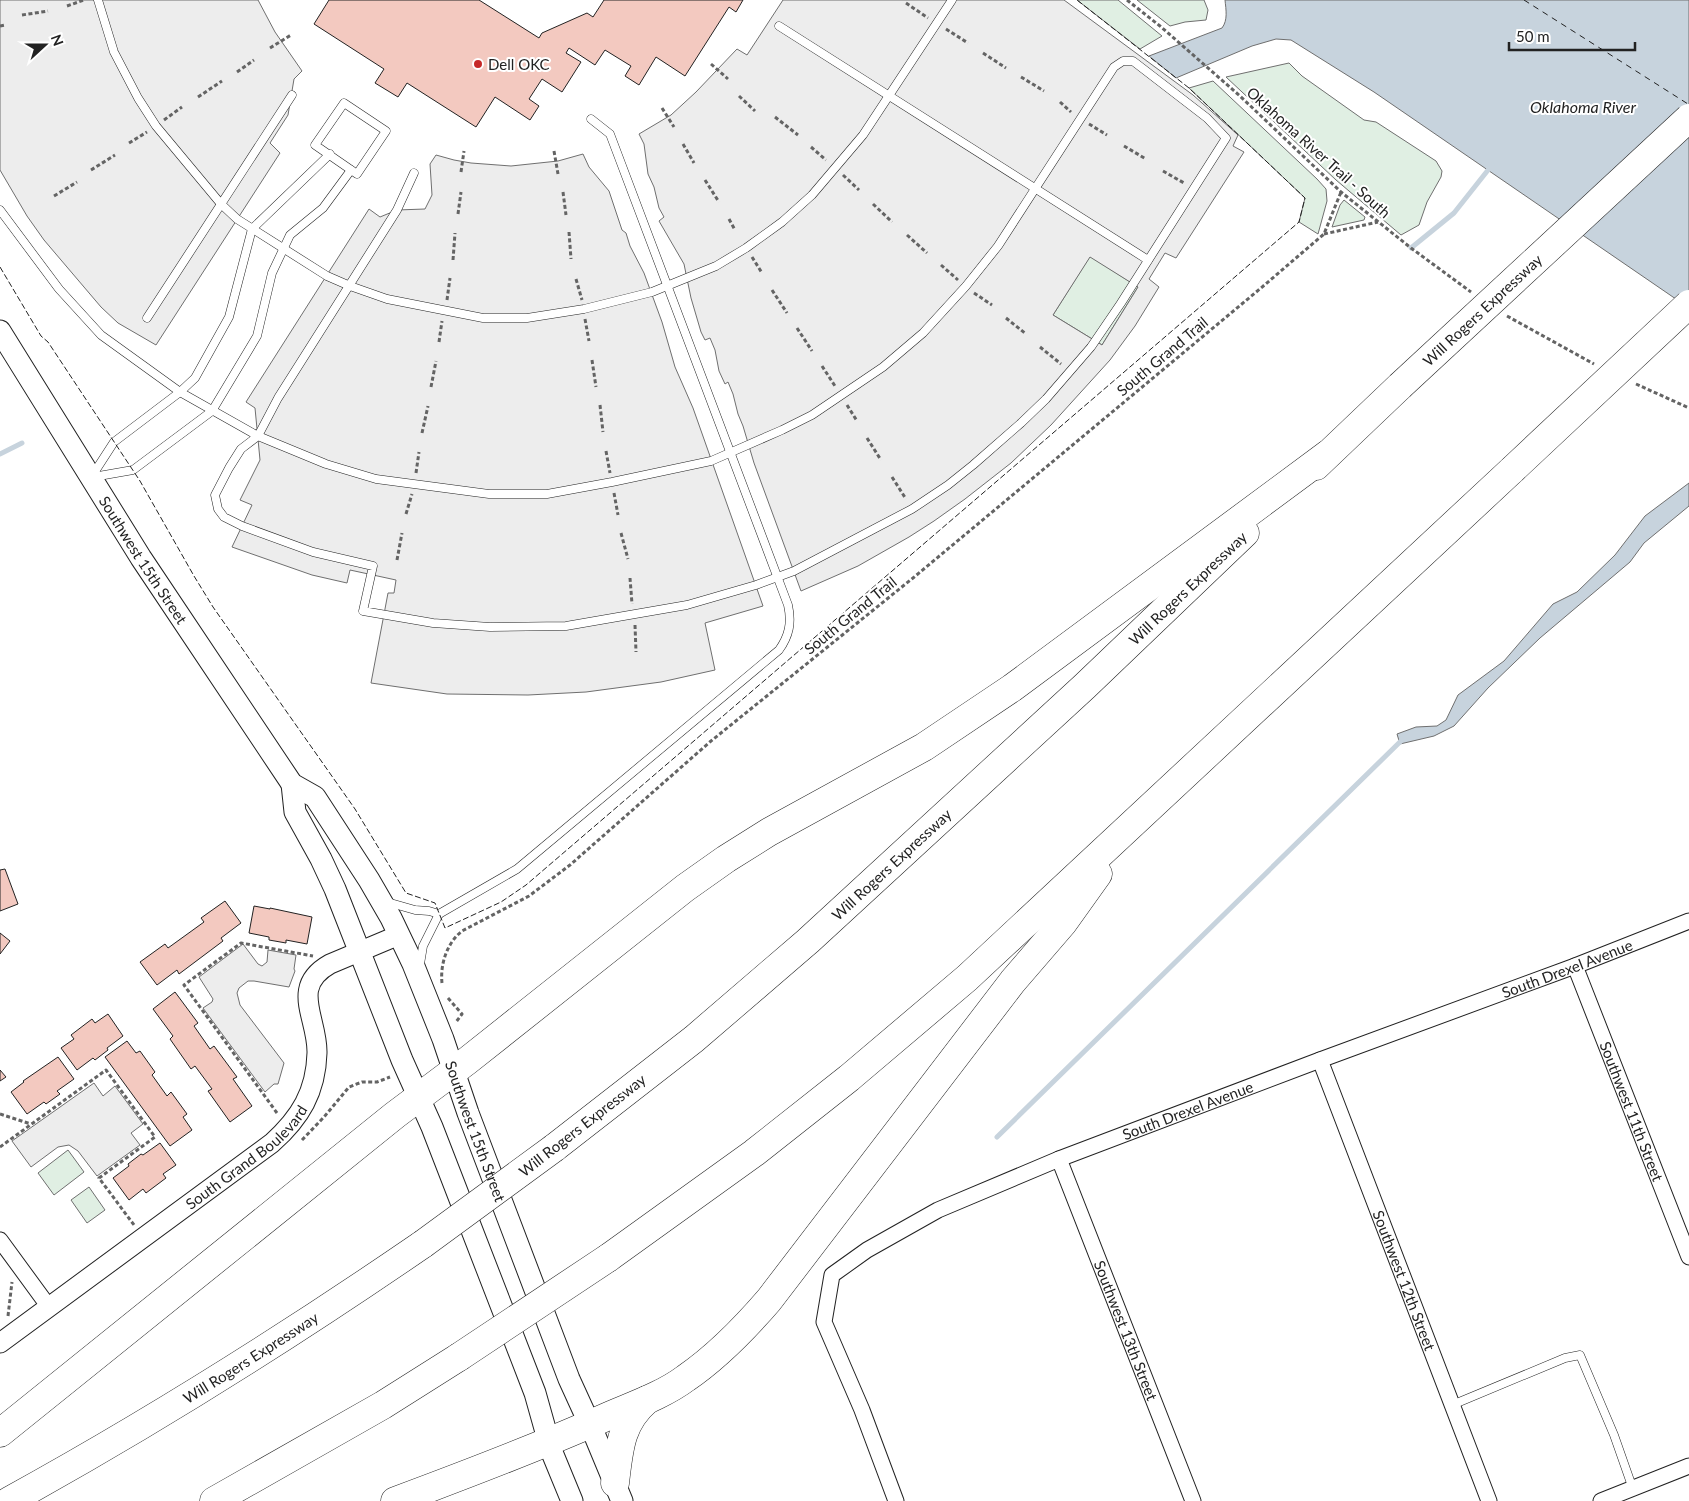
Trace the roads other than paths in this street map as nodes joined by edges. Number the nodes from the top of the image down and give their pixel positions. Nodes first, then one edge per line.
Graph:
1 (98, 0) edge
2 (952, 0) edge
3 (779, 26) dead end
4 (292, 94) dead end
5 (889, 96) junction
6 (1689, 118) edge
7 (592, 120) dead end
8 (330, 154) junction
9 (351, 170) junction
10 (414, 174) dead end
11 (1035, 188) junction
12 (220, 204) junction
13 (0, 210) edge
14 (252, 229) junction
15 (284, 249) junction
16 (1148, 260) junction
17 (350, 286) junction
18 (667, 286) junction
19 (1689, 304) edge
20 (147, 318) dead end
21 (0, 331) edge
22 (180, 392) junction
23 (212, 411) junction
24 (258, 436) junction
25 (730, 452) junction
26 (1328, 454) junction
27 (91, 477) junction
28 (778, 577) junction
29 (292, 784) junction
30 (1135, 822) junction
31 (380, 900) junction
32 (439, 914) junction
33 (1689, 921) edge
34 (399, 935) junction
35 (360, 951) junction
36 (1575, 966) junction
37 (419, 979) junction
38 (1320, 1060) junction
39 (454, 1071) junction
40 (419, 1097) junction
41 (1059, 1159) junction
42 (0, 1240) edge
43 (1689, 1256) edge
44 (50, 1307) junction
45 (0, 1343) edge
46 (650, 1398) junction
47 (1452, 1405) junction
48 (590, 1424) junction
49 (0, 1433) edge
50 (549, 1441) junction
51 (1689, 1466) edge
52 (1633, 1488) junction
53 (618, 1492) edge
54 (9, 1501) edge
55 (214, 1501) edge
56 (395, 1501) edge
57 (572, 1501) edge
58 (896, 1501) edge
59 (1193, 1501) edge
60 (1489, 1501) edge
61 (1601, 1501) edge

1 - 12 lane
2 - 5 lane
3 - 5 lane
4 - 12 lane
5 - 11 lane
5 - 18 lane
6 - 26 highway, Will Rogers Expressway, bridge
7 - 18 lane
8 - 9 lane
8 - 9 lane
8 - 14 lane
9 - 15 lane
10 - 17 lane
11 - 16 lane
11 - 16 lane
11 - 25 lane
12 - 14 lane
12 - 20 lane
13 - 22 lane
14 - 15 lane
14 - 22 lane
15 - 17 lane
15 - 23 lane
16 - 28 lane
17 - 18 lane
17 - 24 lane
18 - 25 lane
19 - 30 highway, bridge
21 - 27 main road, Southwest 15th Street
22 - 23 lane
22 - 27 lane
23 - 24 lane
23 - 27 lane
24 - 25 lane
24 - 28 lane
25 - 28 lane
26 - 39 highway
26 - 54 highway, Will Rogers Expressway, bridge
27 - 29 main road, Southwest 15th Street
28 - 32 lane
29 - 31 main road, Southwest 15th Street
29 - 35 main road, Southwest 15th Street
30 - 46 highway
30 - 55 highway, bridge
31 - 32 lane
31 - 34 main road, Southwest 15th Street
32 - 37 lane
33 - 36 street, South Drexel Avenue
34 - 35 street, South Grand Boulevard
34 - 37 main road, Southwest 15th Street
35 - 40 main road, Southwest 15th Street
35 - 44 street, South Grand Boulevard
36 - 38 street, South Drexel Avenue
36 - 43 street, Southwest 11th Street
37 - 39 main road, Southwest 15th Street
38 - 41 street, South Drexel Avenue
38 - 47 street, Southwest 12th Street
39 - 40 highway
39 - 48 main road, Southwest 15th Street
40 - 49 highway
40 - 50 main road, Southwest 15th Street
41 - 58 street, South Drexel Avenue
41 - 59 street, Southwest 13th Street
42 - 44 street
44 - 45 street, South Grand Boulevard
46 - 48 highway
46 - 53 highway
47 - 52 lane
47 - 60 street, Southwest 12th Street
48 - 50 highway
48 - 53 main road, Southwest 15th Street
50 - 56 highway
50 - 57 main road, Southwest 15th Street
51 - 52 street
52 - 61 street

